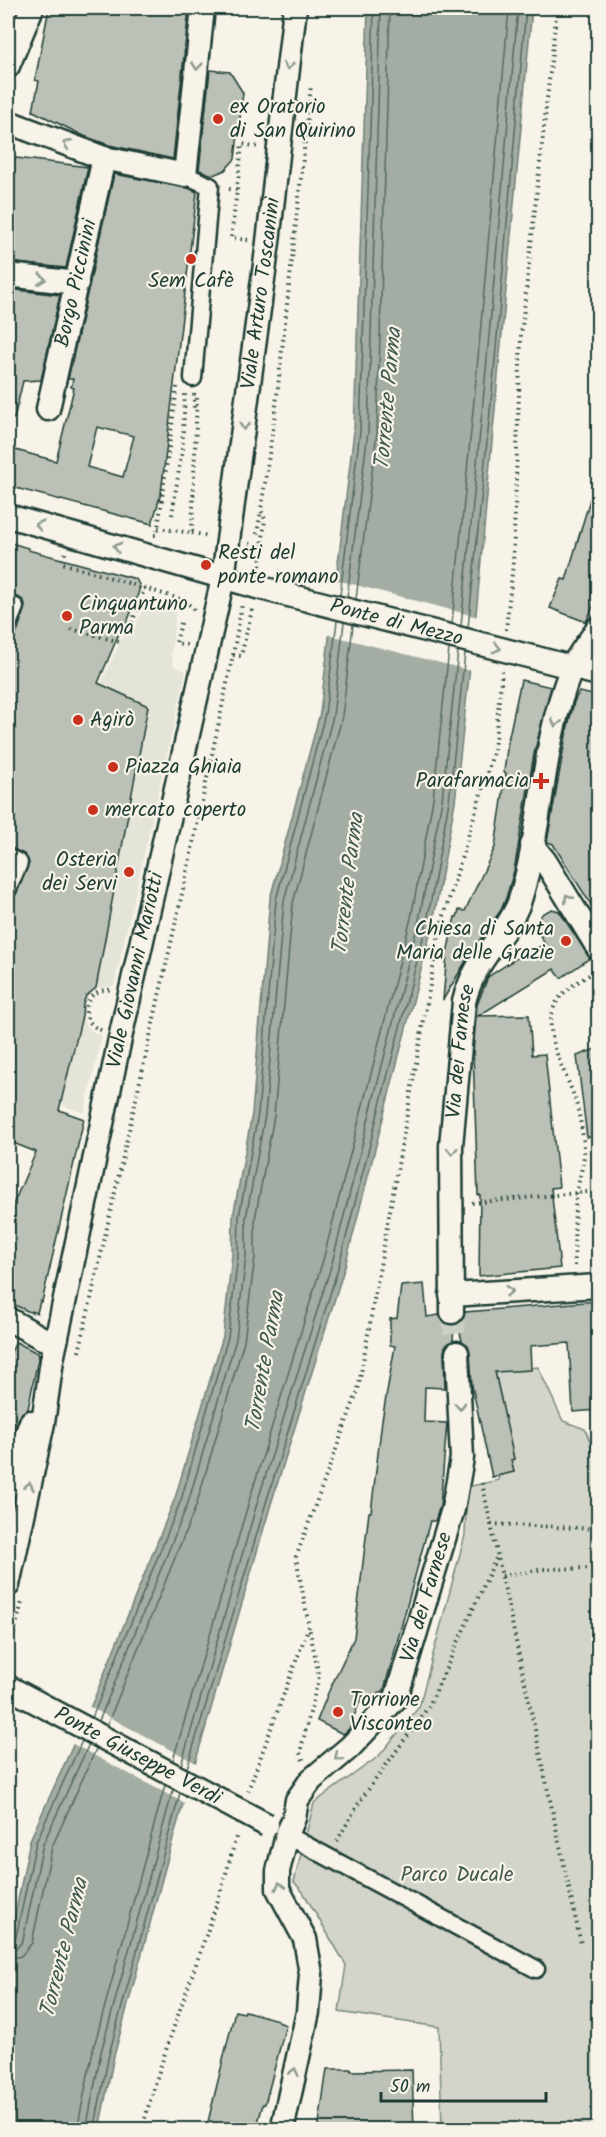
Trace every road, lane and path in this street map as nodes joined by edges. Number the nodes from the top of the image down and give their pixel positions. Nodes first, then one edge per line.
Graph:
1 (32, 8) edge
2 (203, 8) edge
3 (295, 8) edge
4 (557, 8) edge
5 (8, 66) edge
6 (8, 122) edge
7 (279, 150) junction
8 (104, 158) junction
9 (185, 175) junction
10 (210, 186) junction
11 (237, 190) junction
12 (268, 242) junction
13 (8, 275) edge
14 (76, 283) junction
15 (190, 378) junction
16 (48, 409) dead end
17 (172, 425) junction
18 (182, 425) junction
19 (261, 510) dead end
20 (172, 515) dead end
21 (8, 516) edge
22 (158, 528) junction
23 (256, 534) dead end
24 (156, 535) dead end
25 (62, 563) dead end
26 (223, 578) junction
27 (250, 595) junction
28 (181, 623) dead end
29 (598, 628) edge
30 (70, 629) dead end
31 (506, 633) dead end
32 (128, 634) dead end
33 (120, 642) dead end
34 (176, 643) dead end
35 (233, 655) dead end
36 (572, 667) junction
37 (502, 668) dead end
38 (598, 674) edge
39 (532, 845) junction
40 (13, 860) edge
41 (8, 888) edge
42 (598, 948) edge
43 (598, 969) edge
44 (112, 990) dead end
45 (102, 1031) dead end
46 (598, 1191) edge
47 (577, 1193) junction
48 (472, 1203) dead end
49 (598, 1286) edge
50 (575, 1288) junction
51 (8, 1319) edge
52 (54, 1351) junction
53 (457, 1353) tunnel mouth
54 (482, 1483) dead end
55 (8, 1486) edge
56 (491, 1524) junction
57 (598, 1529) edge
58 (498, 1555) junction
59 (598, 1568) edge
60 (502, 1576) junction
61 (8, 1585) edge
62 (309, 1626) junction
63 (8, 1687) edge
64 (311, 1780) junction
65 (246, 1795) dead end
66 (238, 1828) dead end
67 (277, 1830) junction
68 (327, 1857) junction
69 (581, 1944) dead end
70 (536, 1969) dead end
71 (581, 2119) dead end
72 (142, 2130) edge
73 (282, 2130) edge
74 (579, 2130) edge

1 - 5 street
2 -> 9 street
3 -> 7 street, Viale Arturo Toscanini
4 - 31 path
8 -> 6 street
7 - 11 path
7 - 12 street, Viale Arturo Toscanini
8 - 9 street
8 - 14 street, Borgo Piccinini
9 - 10 street
10 - 11 path
10 - 15 street
11 - 12 path
12 -> 26 street, Viale Arturo Toscanini
13 -> 14 street
14 - 16 street, Borgo Piccinini
15 - 17 path
15 - 18 path
15 - 22 path
17 - 18 path
17 - 22 path
18 - 20 path
19 - 23 path
26 -> 21 street, Ponte di Mezzo
22 - 24 path
25 - 32 path
26 - 27 street, Ponte di Mezzo
26 - 52 street, Viale Giovanni Mariotti
27 - 35 path
27 -> 36 street, Ponte di Mezzo, bridge
28 - 34 path
29 - 36 street, Via dei Farnese
30 - 33 path
36 - 38 street, Ponte di Mezzo
36 -> 39 street, Via dei Farnese
37 - 62 path
42 -> 39 street
39 -> 50 street, Via dei Farnese
40 - 41 street
43 - 47 path
44 - 45 path
46 - 47 path
47 - 48 path
47 - 50 path
49 - 50 street
51 - 52 street
52 - 55 street, Viale Giovanni Mariotti
61 -> 52 street, Viale Giovanni Mariotti
53 -> 64 street, Via dei Farnese
54 - 56 path
56 - 57 path
56 - 58 path
58 - 60 path
58 - 68 path
59 - 60 path
60 - 69 path
62 - 64 path
62 - 65 path
63 - 67 street, Ponte Giuseppe Verdi, bridge
64 - 67 street, Via dei Farnese
66 - 72 path
67 - 68 street
73 -> 67 street, Via dei Farnese
68 - 70 street
71 - 74 path

